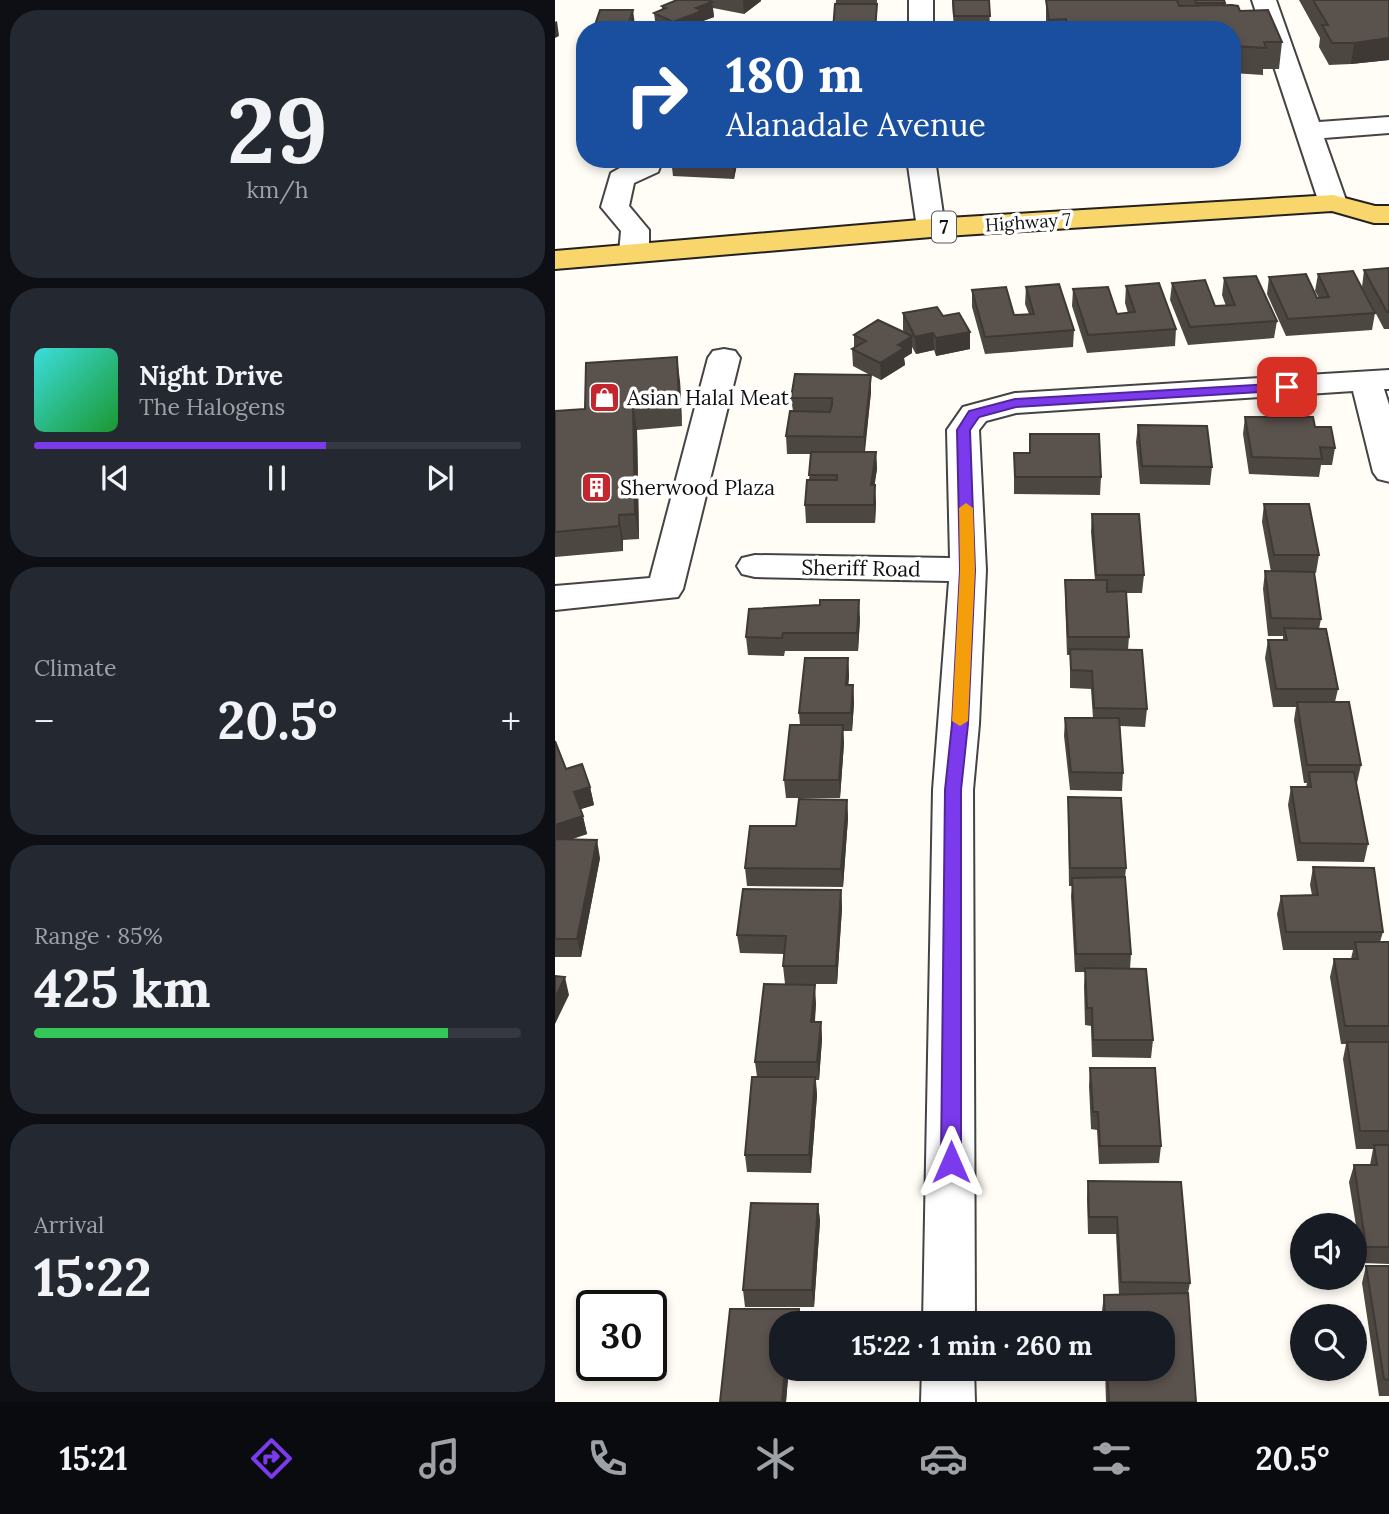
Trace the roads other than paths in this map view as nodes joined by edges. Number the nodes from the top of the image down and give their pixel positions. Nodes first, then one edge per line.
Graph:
1 (921, 0) edge
2 (1264, 0) edge
3 (921, 21) edge
4 (1389, 125) edge
5 (1309, 131) junction
6 (644, 168) edge
7 (922, 168) edge
8 (1389, 189) edge
9 (1333, 203) junction
10 (1389, 214) edge
11 (931, 228) junction
12 (634, 253) junction
13 (555, 260) edge
14 (724, 358) dead end
15 (1378, 380) edge
16 (1389, 472) edge
17 (755, 566) dead end
18 (968, 570) junction
19 (555, 598) edge
20 (949, 1311) edge
21 (948, 1381) edge
22 (948, 1402) edge

1 - 3 street
2 - 5 street
4 - 5 street
5 - 9 street
6 - 12 street
7 - 11 street
8 - 9 main road, Highway 7 / 7
9 - 10 main road, Highway 7 / 7
9 - 11 main road, Highway 7 / 7
11 - 12 main road, Highway 7 / 7
12 - 13 main road, Highway 7 / 7
14 - 19 street
15 - 16 street
15 - 18 street
17 - 18 street, Sheriff Road
18 - 20 street
21 - 22 street

